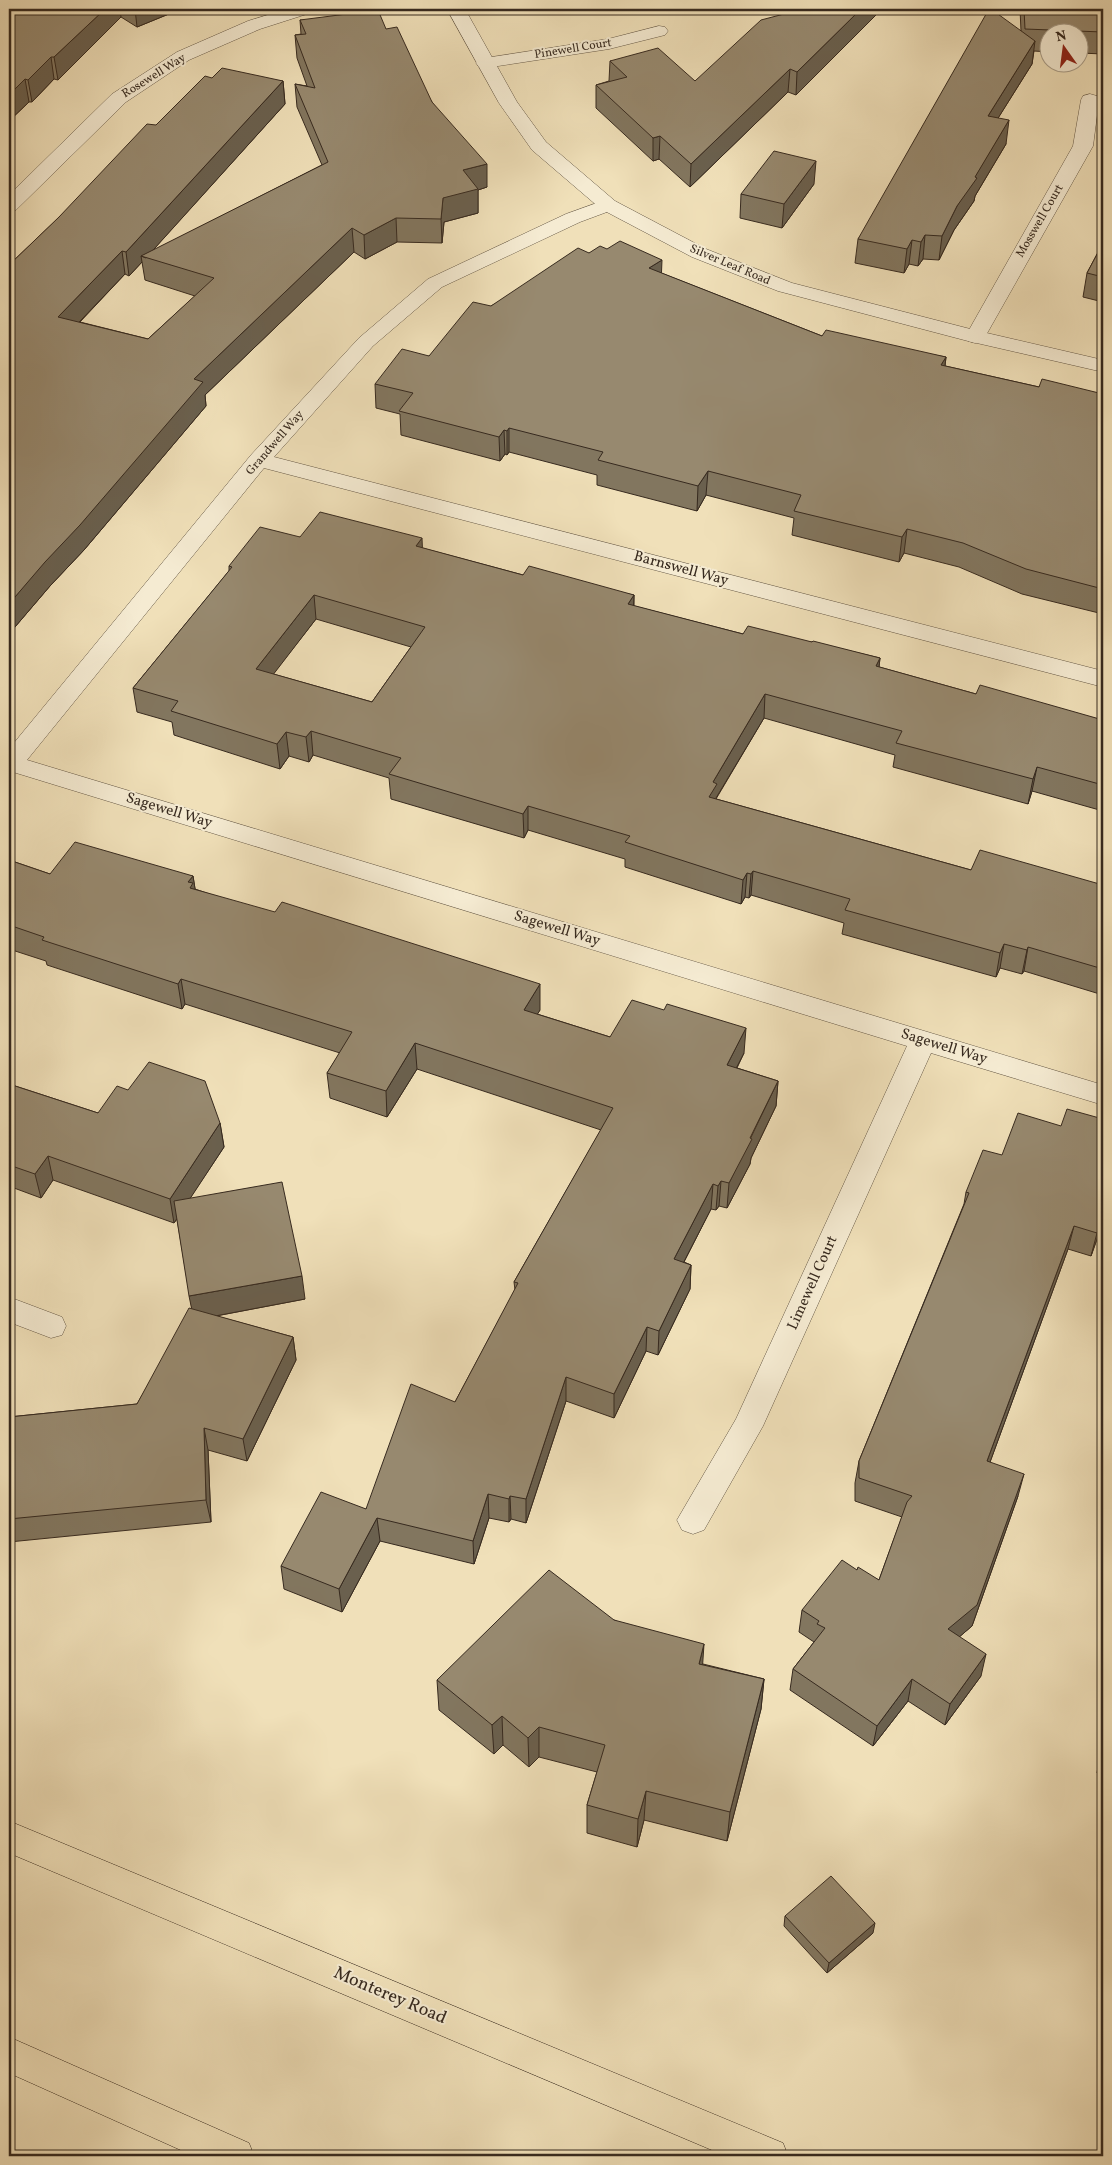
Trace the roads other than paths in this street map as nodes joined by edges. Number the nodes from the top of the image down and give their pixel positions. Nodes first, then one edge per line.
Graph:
1 (304, 9) edge
2 (456, 9) edge
3 (659, 31) dead end
4 (485, 62) junction
5 (1090, 100) dead end
6 (608, 205) junction
7 (9, 206) edge
8 (976, 337) junction
9 (1103, 366) edge
10 (259, 460) junction
11 (1103, 679) edge
12 (10, 764) edge
13 (923, 1040) junction
14 (1103, 1095) edge
15 (9, 1310) edge
16 (51, 1326) dead end
17 (693, 1520) dead end
18 (9, 1837) edge
19 (9, 2055) edge
20 (236, 2156) edge
21 (770, 2156) edge

1 - 7 street, Rosewell Way
2 - 4 street, Silver Leaf Road
3 - 4 street, Pinewell Court
4 - 6 street, Silver Leaf Road
5 - 8 street, Mosswell Court
6 - 8 street, Silver Leaf Road
6 - 10 street, Grandwell Way
8 - 9 street, Silver Leaf Road
10 - 11 street, Barnswell Way
10 - 12 street, Grandwell Way
12 - 13 street, Sagewell Way
13 - 14 street, Sagewell Way
13 - 17 street, Limewell Court
15 - 16 street
18 - 21 main road, Monterey Road
19 - 20 main road

